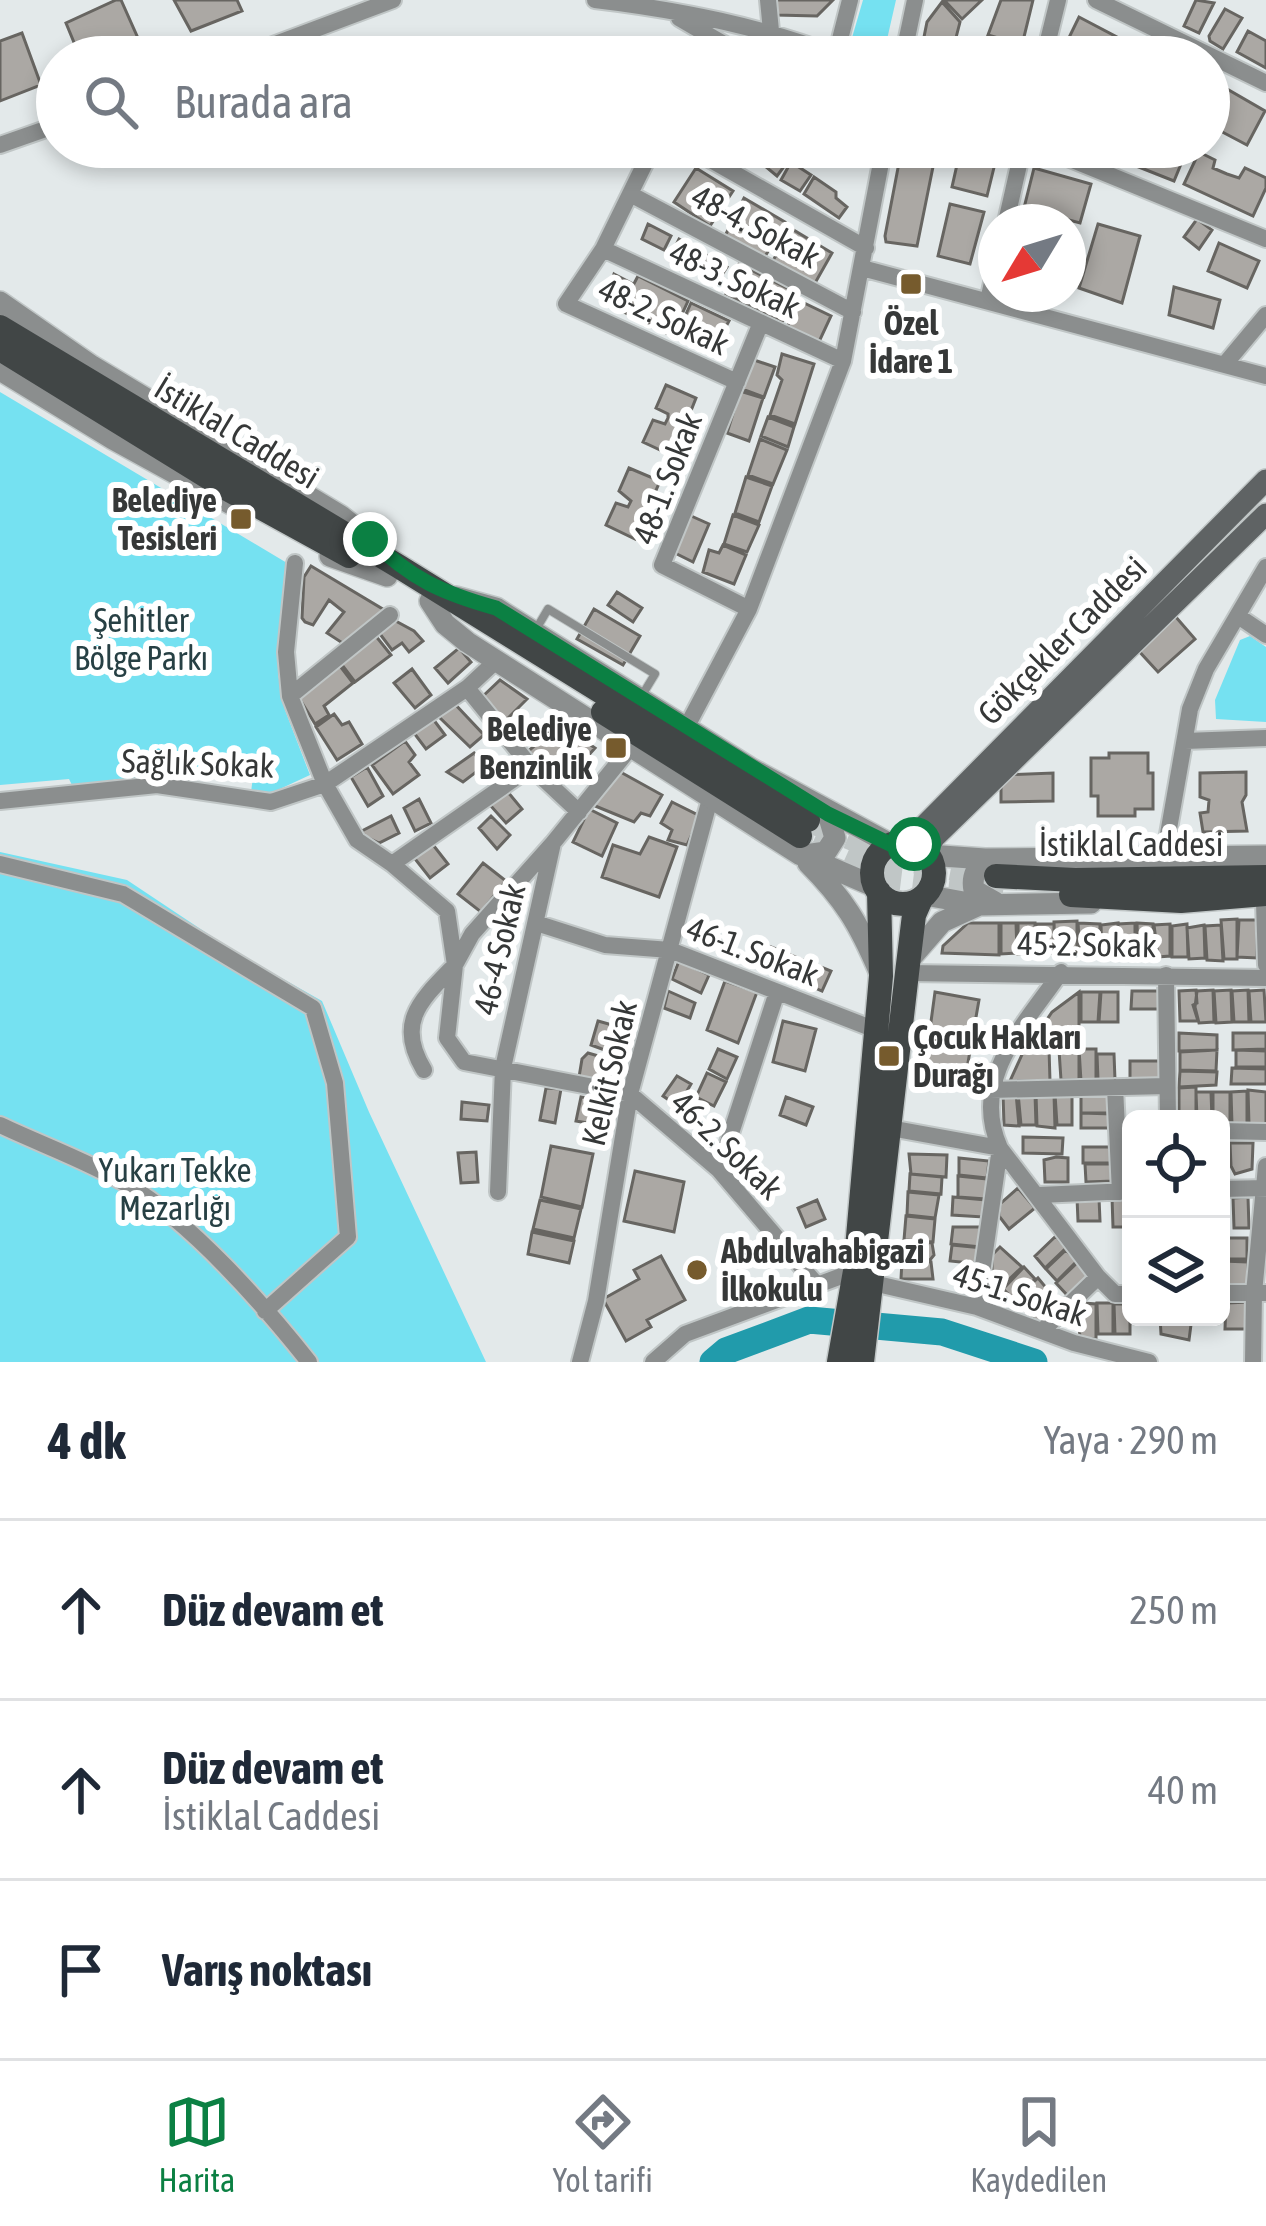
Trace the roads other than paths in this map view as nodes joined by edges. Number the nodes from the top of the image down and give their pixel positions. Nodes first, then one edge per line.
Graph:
1 (393, 0) edge
2 (596, 0) edge
3 (768, 0) edge
4 (850, 0) edge
5 (915, 0) edge
6 (1058, 0) edge
7 (1096, 0) edge
8 (664, 4) edge
9 (772, 31) junction
10 (297, 36) edge
11 (714, 36) edge
12 (785, 36) edge
13 (842, 36) edge
14 (907, 36) edge
15 (1050, 36) edge
16 (1170, 36) edge
17 (1230, 65) edge
18 (1266, 83) edge
19 (36, 132) edge
20 (0, 145) edge
21 (643, 168) edge
22 (725, 168) edge
23 (880, 168) edge
24 (1019, 168) edge
25 (1092, 168) edge
26 (630, 194) junction
27 (1010, 204) edge
28 (1266, 239) edge
29 (866, 248) junction
30 (603, 249) junction
31 (862, 268) junction
32 (978, 298) edge
33 (0, 302) edge
34 (853, 312) junction
35 (1029, 312) edge
36 (1266, 314) edge
37 (760, 325) junction
38 (0, 327) edge
39 (0, 350) edge
40 (843, 362) junction
41 (1225, 364) junction
42 (0, 370) edge
43 (1266, 376) edge
44 (737, 382) junction
45 (1266, 479) edge
46 (1266, 514) edge
47 (295, 563) dead end
48 (1266, 568) edge
49 (392, 571) junction
50 (436, 597) junction
51 (749, 609) junction
52 (390, 615) dead end
53 (1238, 616) junction
54 (1266, 634) edge
55 (496, 660) junction
56 (467, 688) junction
57 (290, 696) junction
58 (686, 728) junction
59 (1266, 738) edge
60 (1185, 741) junction
61 (631, 747) junction
62 (531, 767) junction
63 (325, 784) junction
64 (710, 800) junction
65 (0, 801) edge
66 (579, 812) junction
67 (809, 831) junction
68 (553, 843) junction
69 (912, 849) junction
70 (1266, 856) edge
71 (1164, 857) junction
72 (0, 864) edge
73 (392, 864) junction
74 (997, 883) junction
75 (877, 890) junction
76 (1266, 893) edge
77 (923, 897) junction
78 (980, 905) junction
79 (536, 923) junction
80 (670, 950) junction
81 (455, 965) junction
82 (1266, 965) edge
83 (908, 966) junction
84 (1061, 972) junction
85 (1166, 975) junction
86 (881, 976) junction
87 (1266, 978) edge
88 (777, 992) junction
89 (876, 1030) junction
90 (502, 1068) junction
91 (424, 1070) dead end
92 (1166, 1086) junction
93 (1115, 1087) junction
94 (990, 1090) junction
95 (630, 1094) junction
96 (1167, 1110) edge
97 (0, 1125) edge
98 (890, 1128) junction
99 (1230, 1131) edge
100 (1266, 1132) edge
101 (1000, 1148) junction
102 (1122, 1153) edge
103 (1266, 1166) edge
104 (719, 1170) junction
105 (1265, 1188) edge
106 (1230, 1189) edge
107 (1122, 1191) edge
108 (498, 1192) dead end
109 (1039, 1195) junction
110 (864, 1277) junction
111 (1098, 1277) junction
112 (817, 1285) junction
113 (1260, 1293) edge
114 (1122, 1294) edge
115 (977, 1307) junction
116 (265, 1311) junction
117 (1042, 1331) junction
118 (858, 1360) edge
119 (309, 1362) edge
120 (580, 1362) edge
121 (653, 1362) edge
122 (1149, 1362) edge
123 (1253, 1362) edge

1 - 10 street
2 - 8 street
3 - 9 street
4 - 13 street
5 - 14 street
6 - 15 street
7 - 16 street
8 - 9 street
8 - 11 street
9 - 12 street
17 - 18 street
19 - 20 street
21 - 26 street
22 - 29 street
23 - 29 street
24 - 27 street
25 - 28 street
26 - 30 street
26 - 34 street, 48-4. Sokak
29 - 31 street
30 - 37 street, 48-3. Sokak
30 - 44 street, 48-2. Sokak
31 - 32 street
31 - 34 street
33 - 49 street
34 - 40 street
35 - 41 street
36 - 41 street
37 - 40 street, 48-3. Sokak
37 - 44 street, 48-1. Sokak
38 - 49 main road, İstiklal Caddesi
39 - 49 main road, İstiklal Caddesi
40 - 51 street
41 - 43 street
42 - 49 street
44 - 51 street, 48-1. Sokak
45 - 69 main road, Gökçekler Caddesi
46 - 69 main road, Gökçekler Caddesi
47 - 57 street
48 - 53 street
49 - 50 main road, İstiklal Caddesi
50 - 55 street
50 - 58 street
50 - 67 main road, İstiklal Caddesi
51 - 58 street
52 - 57 street
53 - 54 street
53 - 60 street
55 - 56 street, Sağlık Sokak
55 - 61 street
56 - 62 street
56 - 63 street, Sağlık Sokak
57 - 63 street
58 - 67 street
59 - 60 street
60 - 71 street
61 - 64 street
61 - 66 street, 46-4 Sokak
62 - 66 street
62 - 73 street
63 - 65 street, Sağlık Sokak
63 - 73 street
64 - 67 street
64 - 80 street, Kelkit Sokak
66 - 68 street, 46-4 Sokak
67 - 69 street
67 - 75 street
67 - 86 street
68 - 79 street, 46-4 Sokak
68 - 81 street
69 - 74 street
69 - 75 main road
69 - 77 main road
70 - 71 street
71 - 74 street
72 - 116 street
73 - 81 street
74 - 76 main road, İstiklal Caddesi
74 - 78 street
75 - 77 main road
75 - 86 main road
76 - 82 street
77 - 78 street
77 - 83 main road
78 - 83 street
79 - 80 street, 46-1. Sokak
79 - 90 street, 46-4 Sokak
80 - 88 street, 46-1. Sokak
80 - 95 street, Kelkit Sokak
81 - 90 street, 46-2. Sokak
81 - 91 street
83 - 84 street, 45-2. Sokak
83 - 98 main road
84 - 85 street, 45-2. Sokak
84 - 94 street
85 - 87 street, 45-2. Sokak
85 - 92 street
86 - 89 main road
88 - 89 street, 46-1. Sokak
88 - 104 street
89 - 110 main road
90 - 95 street, 46-2. Sokak
90 - 108 street, 46-4 Sokak
92 - 93 street
92 - 96 street
93 - 94 street
93 - 102 street
94 - 101 street
95 - 104 street, 46-2. Sokak
95 - 120 street, Kelkit Sokak
97 - 116 street
98 - 101 street
98 - 110 main road
99 - 100 street
101 - 109 street
101 - 115 street
103 - 105 street
104 - 112 street, 46-2. Sokak
105 - 106 street
105 - 113 street
107 - 109 street
109 - 111 street
110 - 112 street
110 - 115 street, 45-1. Sokak
110 - 118 main road
111 - 114 street
111 - 117 street
112 - 121 street
113 - 123 street
115 - 117 street, 45-1. Sokak
116 - 119 street
117 - 122 street, 45-1. Sokak

